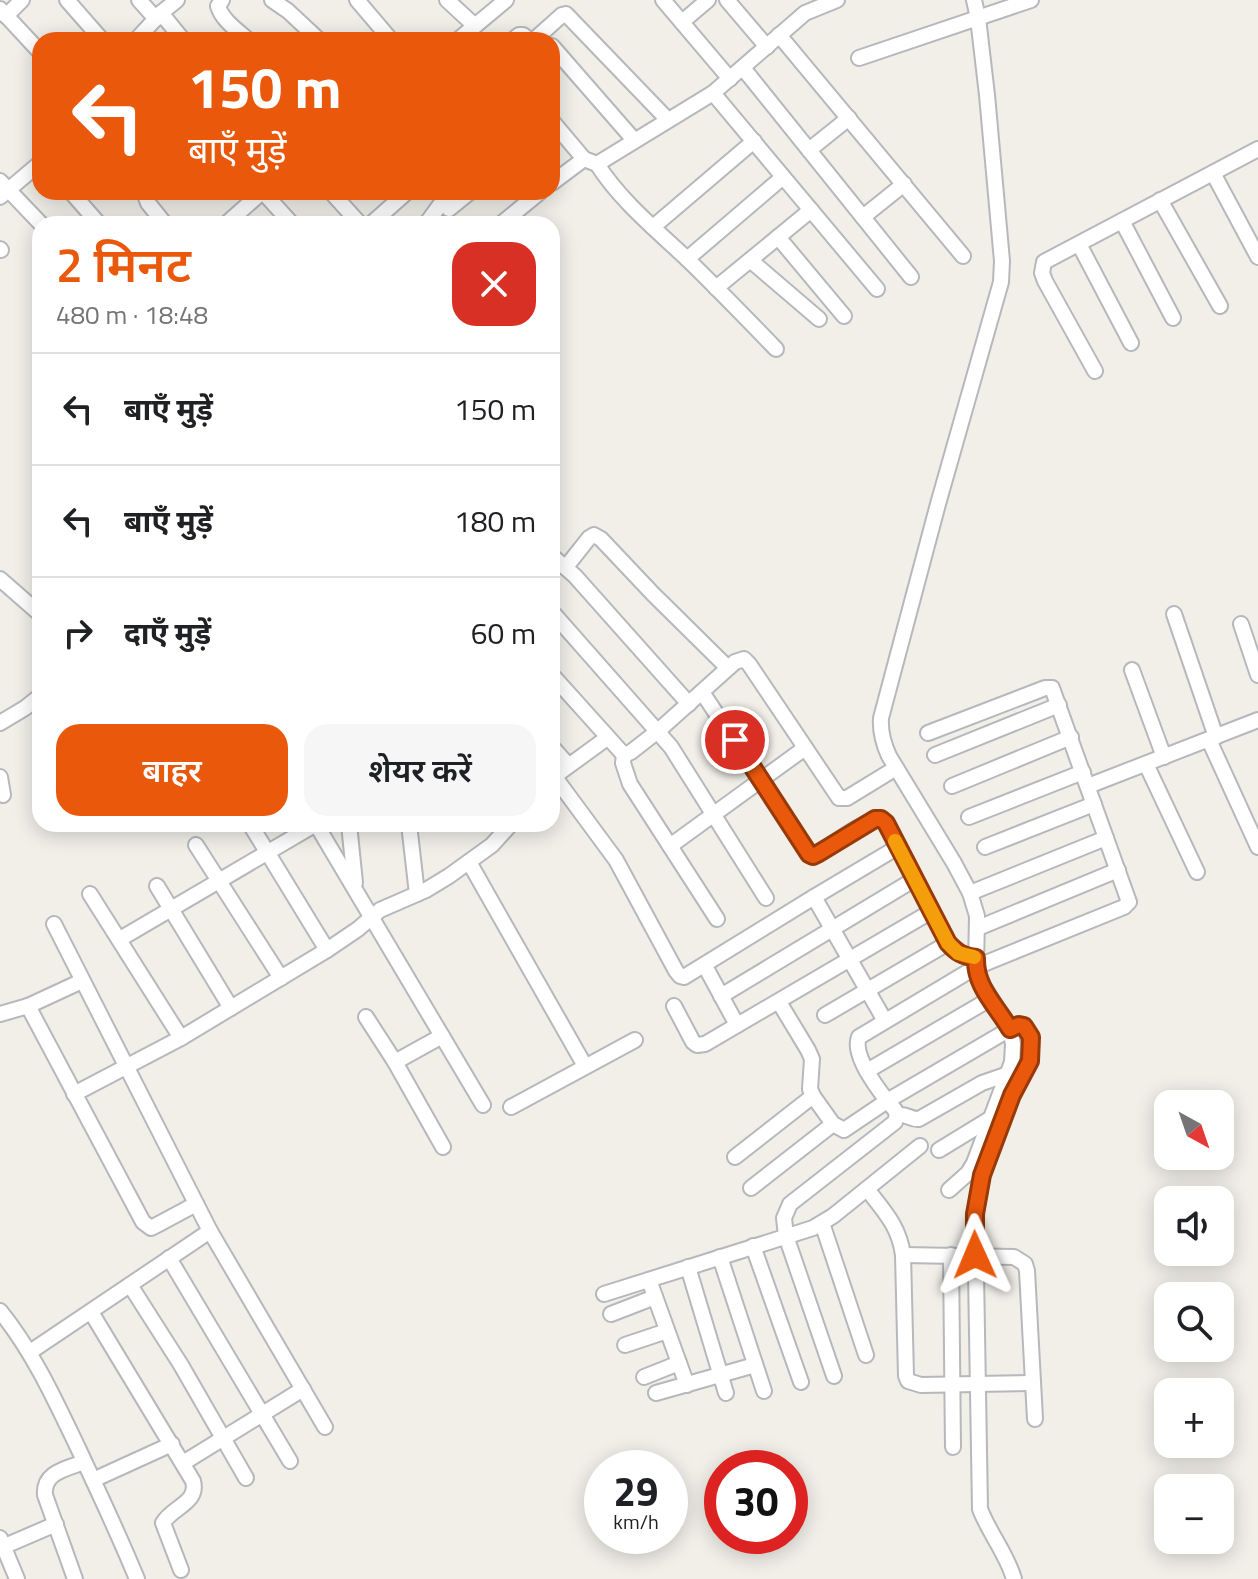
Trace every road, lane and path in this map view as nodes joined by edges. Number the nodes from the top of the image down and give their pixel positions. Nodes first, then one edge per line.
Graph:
1 (22, 0) edge
2 (67, 0) edge
3 (139, 0) edge
4 (177, 0) edge
5 (222, 0) edge
6 (272, 0) edge
7 (357, 0) edge
8 (447, 0) edge
9 (506, 0) edge
10 (663, 0) edge
11 (708, 0) edge
12 (727, 0) edge
13 (837, 0) edge
14 (974, 0) edge
15 (1031, 0) edge
16 (3, 12) edge
17 (158, 16) junction
18 (978, 18) junction
19 (682, 22) junction
20 (475, 26) junction
21 (95, 32) edge
22 (143, 32) edge
23 (175, 32) edge
24 (240, 32) edge
25 (310, 32) edge
26 (384, 32) edge
27 (468, 32) edge
28 (544, 32) edge
29 (779, 35) junction
30 (32, 43) edge
31 (767, 47) junction
32 (560, 55) edge
33 (859, 58) dead end
34 (743, 68) junction
35 (730, 79) junction
36 (713, 93) junction
37 (849, 118) junction
38 (668, 120) junction
39 (560, 129) edge
40 (634, 140) junction
41 (754, 141) junction
42 (1258, 149) edge
43 (809, 150) junction
44 (590, 161) junction
45 (32, 169) edge
46 (1213, 173) junction
47 (783, 177) junction
48 (560, 178) edge
49 (904, 184) junction
50 (3, 189) edge
51 (78, 200) edge
52 (253, 200) edge
53 (270, 200) edge
54 (342, 200) edge
55 (398, 200) edge
56 (455, 200) edge
57 (530, 200) edge
58 (1160, 200) junction
59 (811, 210) junction
60 (32, 216) edge
61 (92, 216) edge
62 (236, 216) edge
63 (284, 216) edge
64 (354, 216) edge
65 (380, 216) edge
66 (434, 216) edge
67 (511, 216) edge
68 (863, 217) junction
69 (1122, 221) junction
70 (653, 227) junction
71 (778, 237) junction
72 (1079, 244) junction
73 (963, 256) dead end
74 (1258, 257) edge
75 (687, 259) junction
76 (750, 260) junction
77 (911, 277) dead end
78 (716, 288) junction
79 (877, 289) dead end
80 (1220, 306) dead end
81 (844, 316) dead end
82 (1173, 318) dead end
83 (819, 319) dead end
84 (1131, 343) dead end
85 (776, 349) dead end
86 (1095, 371) dead end
87 (560, 562) edge
88 (566, 567) junction
89 (0, 579) edge
90 (32, 607) edge
91 (1174, 614) dead end
92 (560, 621) edge
93 (1241, 624) dead end
94 (728, 668) junction
95 (1132, 670) dead end
96 (1258, 675) edge
97 (560, 684) edge
98 (702, 692) junction
99 (32, 702) edge
100 (689, 704) junction
101 (1059, 705) junction
102 (1258, 720) edge
103 (0, 723) edge
104 (658, 731) junction
105 (928, 733) dead end
106 (1071, 737) junction
107 (607, 738) junction
108 (1212, 738) junction
109 (805, 748) junction
110 (624, 755) junction
111 (935, 755) dead end
112 (560, 756) edge
113 (1164, 757) junction
114 (1146, 764) junction
115 (568, 765) junction
116 (896, 768) junction
117 (560, 771) edge
118 (0, 777) edge
119 (1085, 779) junction
120 (761, 780) junction
121 (560, 786) edge
122 (952, 786) dead end
123 (3, 795) dead end
124 (1094, 804) junction
125 (714, 816) junction
126 (969, 817) dead end
127 (255, 832) edge
128 (303, 832) edge
129 (321, 832) edge
130 (350, 832) edge
131 (409, 832) edge
132 (504, 832) edge
133 (1106, 838) junction
134 (196, 845) dead end
135 (670, 846) junction
136 (898, 847) junction
137 (985, 847) dead end
138 (1258, 847) edge
139 (268, 853) junction
140 (469, 862) junction
141 (1118, 870) junction
142 (1197, 872) dead end
143 (915, 879) junction
144 (219, 881) junction
145 (157, 886) dead end
146 (356, 889) junction
147 (970, 893) junction
148 (90, 894) dead end
149 (412, 896) junction
150 (814, 897) junction
151 (766, 898) dead end
152 (171, 909) junction
153 (932, 911) junction
154 (372, 917) junction
155 (717, 919) dead end
156 (54, 924) dead end
157 (832, 928) junction
158 (978, 928) junction
159 (120, 939) junction
160 (948, 943) junction
161 (327, 950) junction
162 (849, 958) junction
163 (976, 962) junction
164 (705, 966) junction
165 (281, 978) junction
166 (82, 981) junction
167 (867, 990) junction
168 (721, 996) junction
169 (990, 999) junction
170 (779, 1002) junction
171 (674, 1006) dead end
172 (231, 1008) junction
173 (15, 1010) edge
174 (825, 1015) dead end
175 (366, 1017) dead end
176 (885, 1021) junction
177 (737, 1025) junction
178 (1010, 1029) junction
179 (442, 1036) junction
180 (181, 1038) junction
181 (635, 1040) dead end
182 (395, 1062) junction
183 (585, 1066) junction
184 (125, 1067) junction
185 (867, 1071) junction
186 (1008, 1074) junction
187 (74, 1094) junction
188 (813, 1096) junction
189 (887, 1101) junction
190 (483, 1105) dead end
191 (511, 1107) dead end
192 (897, 1115) junction
193 (993, 1117) junction
194 (833, 1124) junction
195 (920, 1146) dead end
196 (443, 1147) dead end
197 (939, 1150) dead end
198 (735, 1157) dead end
199 (751, 1188) dead end
200 (867, 1189) junction
201 (949, 1190) dead end
202 (196, 1204) junction
203 (822, 1223) junction
204 (210, 1231) junction
205 (786, 1236) junction
206 (753, 1246) junction
207 (903, 1255) junction
208 (951, 1255) junction
209 (975, 1255) junction
210 (720, 1257) junction
211 (169, 1258) junction
212 (688, 1267) junction
213 (649, 1280) junction
214 (130, 1285) junction
215 (604, 1294) dead end
216 (655, 1297) junction
217 (0, 1311) edge
218 (611, 1314) dead end
219 (81, 1319) junction
220 (667, 1331) junction
221 (625, 1345) dead end
222 (30, 1352) junction
223 (866, 1355) dead end
224 (679, 1363) junction
225 (755, 1365) junction
226 (721, 1376) junction
227 (834, 1376) dead end
228 (644, 1377) dead end
229 (801, 1382) dead end
230 (977, 1383) junction
231 (1033, 1383) junction
232 (952, 1384) junction
233 (687, 1385) junction
234 (303, 1389) junction
235 (764, 1391) dead end
236 (656, 1393) dead end
237 (726, 1393) dead end
238 (262, 1414) junction
239 (1035, 1419) dead end
240 (325, 1427) dead end
241 (223, 1438) junction
242 (172, 1444) junction
243 (953, 1447) dead end
244 (290, 1461) dead end
245 (84, 1462) junction
246 (183, 1463) junction
247 (246, 1478) dead end
248 (93, 1480) junction
249 (56, 1524) junction
250 (1, 1544) edge
251 (181, 1570) dead end
252 (17, 1579) edge
253 (75, 1579) edge
254 (137, 1579) edge
255 (1014, 1579) edge

1 - 16 street
2 - 21 street
3 - 17 street
4 - 17 street
5 - 24 street
6 - 25 street
7 - 26 street
8 - 20 street
9 - 20 street
10 - 19 street
11 - 19 street
12 - 31 street
13 - 29 street
14 - 18 street
15 - 18 street
16 - 30 street
17 - 22 street
17 - 23 street
18 - 33 street
18 - 116 street
19 - 35 street
20 - 27 street
28 - 38 street
29 - 31 street
29 - 37 street
31 - 34 street
32 - 40 street
34 - 35 street
34 - 43 street
35 - 36 street
36 - 38 street
36 - 41 street
37 - 43 street
37 - 49 street
38 - 40 street
39 - 44 street
40 - 44 street
41 - 47 street
41 - 70 street
42 - 46 street
43 - 68 street
44 - 48 street
44 - 70 street
45 - 50 street
46 - 58 street
46 - 74 street
47 - 59 street
47 - 75 street
49 - 68 street
49 - 73 street
50 - 60 street
51 - 61 street
52 - 62 street
53 - 63 street
54 - 64 street
55 - 65 street
56 - 66 street
57 - 67 street
58 - 69 street
58 - 80 street
59 - 71 street
59 - 79 street
68 - 77 street
69 - 72 street
69 - 82 street
70 - 75 street
71 - 76 street
71 - 81 street
72 - 84 street
72 - 86 street
75 - 78 street
76 - 78 street
76 - 83 street
78 - 85 street
87 - 88 street
88 - 94 street
88 - 100 street
89 - 90 street
91 - 108 street
92 - 104 street
93 - 96 street
94 - 98 street
94 - 109 street
95 - 113 street
97 - 107 street
98 - 100 street
98 - 120 street
99 - 103 street
100 - 104 street
101 - 105 street
101 - 106 street
101 - 111 street
102 - 108 street
104 - 110 street
104 - 125 street
106 - 119 street
106 - 122 street
107 - 110 street
107 - 115 street
108 - 113 street
108 - 138 street
109 - 116 street
109 - 120 street
110 - 135 street
112 - 115 street
113 - 114 street
114 - 119 street
114 - 142 street
115 - 117 street
116 - 147 street
118 - 123 street
119 - 124 street
119 - 126 street
120 - 125 street
120 - 136 street
121 - 164 street
124 - 133 street
124 - 137 street
125 - 135 street
125 - 151 street
127 - 139 street
128 - 139 street
129 - 146 street
130 - 146 street
131 - 149 street
132 - 140 street
133 - 141 street
133 - 147 street
134 - 144 street
135 - 155 street
136 - 143 street
136 - 150 street
139 - 144 street
139 - 161 street
140 - 149 street
140 - 183 street
141 - 158 street
141 - 163 street
143 - 153 street
143 - 157 street
144 - 152 street
144 - 165 street
145 - 152 street
146 - 154 street
147 - 158 street
148 - 159 street
149 - 154 street
150 - 157 street
150 - 164 street
152 - 159 street
152 - 172 street
153 - 160 street
153 - 162 street
154 - 161 street
154 - 179 street
156 - 166 street
157 - 162 street
157 - 168 street
158 - 163 street
159 - 180 street
160 - 163 street
160 - 167 street
161 - 165 street
162 - 167 street
162 - 170 street
163 - 169 street
163 - 176 street
164 - 168 street
165 - 172 street
166 - 173 street
166 - 184 street
167 - 174 street
167 - 176 street
168 - 177 street
169 - 178 street
169 - 185 street
170 - 177 street
170 - 188 street
171 - 177 street
172 - 180 street
173 - 187 street
175 - 182 street
176 - 185 street
178 - 186 street
178 - 189 street
178 - 209 street
179 - 182 street
179 - 190 street
180 - 184 street
181 - 183 street
182 - 196 street
183 - 191 street
184 - 187 street
184 - 202 street
185 - 189 street
186 - 192 street
186 - 193 street
187 - 202 street
188 - 194 street
188 - 198 street
189 - 192 street
189 - 194 street
192 - 205 street
193 - 197 street
193 - 201 street
194 - 199 street
195 - 200 street
200 - 203 street
200 - 207 street
202 - 204 street
203 - 205 street
203 - 223 street
204 - 211 street
204 - 234 street
205 - 206 street
205 - 227 street
206 - 210 street
206 - 229 street
207 - 208 street
207 - 232 street
208 - 209 street
208 - 232 street
209 - 230 street
209 - 231 street
210 - 212 street
210 - 225 street
211 - 214 street
211 - 238 street
212 - 213 street
212 - 226 street
213 - 215 street
213 - 216 street
214 - 219 street
214 - 241 street
216 - 218 street
216 - 220 street
217 - 222 street
219 - 222 street
219 - 242 street
220 - 221 street
220 - 224 street
222 - 245 street
224 - 228 street
224 - 233 street
225 - 226 street
225 - 235 street
226 - 233 street
226 - 237 street
230 - 231 street
230 - 232 street
230 - 255 street
231 - 239 street
232 - 243 street
233 - 236 street
234 - 238 street
234 - 240 street
238 - 241 street
238 - 244 street
241 - 246 street
241 - 247 street
242 - 246 street
242 - 248 street
245 - 248 street
245 - 249 street
246 - 251 street
248 - 254 street
249 - 250 street
249 - 253 street
250 - 252 street

